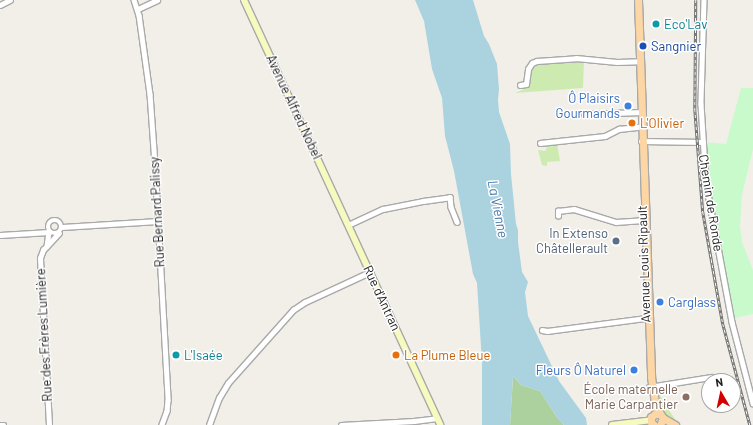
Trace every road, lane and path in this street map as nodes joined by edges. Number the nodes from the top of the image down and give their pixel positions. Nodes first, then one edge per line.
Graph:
1 (10, 0) edge
2 (134, 0) edge
3 (157, 0) edge
4 (244, 0) edge
5 (635, 0) edge
6 (638, 0) edge
7 (704, 0) edge
8 (0, 5) edge
9 (138, 9) junction
10 (639, 61) junction
11 (520, 85) dead end
12 (640, 112) junction
13 (584, 114) dead end
14 (640, 127) junction
15 (642, 141) junction
16 (703, 142) junction
17 (540, 143) dead end
18 (343, 214) joint
19 (558, 216) dead end
20 (644, 220) junction
21 (158, 221) junction
22 (457, 222) dead end
23 (348, 225) junction
24 (62, 227) junction
25 (49, 232) junction
26 (59, 233) junction
27 (0, 234) edge
28 (47, 246) junction
29 (370, 272) junction
30 (646, 318) junction
31 (542, 330) dead end
32 (701, 379) edge
33 (650, 387) junction
34 (753, 403) edge
35 (437, 418) junction
36 (656, 421) edge
37 (673, 424) edge
38 (0, 425) edge
39 (4, 425) edge
40 (50, 425) edge
41 (162, 425) edge
42 (208, 425) edge
43 (341, 425) edge
44 (440, 425) edge
45 (612, 425) edge

1 - 8 street
2 - 9 street, Rue Bernard Palissy
3 - 9 street
4 - 18 street, Avenue Alfred Nobel
5 - 10 main road, Avenue Louis Ripault
6 - 10 main road, Avenue Louis Ripault
7 - 16 street, Chemin de Ronde
9 - 21 street, Rue Bernard Palissy
10 - 11 street
10 - 12 main road, Avenue Louis Ripault
12 - 13 street
12 - 14 main road, Avenue Louis Ripault
12 - 15 main road, Avenue Louis Ripault
14 - 15 main road, Avenue Louis Ripault
14 - 17 street
15 - 16 street
15 - 20 main road, Avenue Louis Ripault
16 - 34 street, Chemin de Ronde
18 - 23 street, Rue d'Antran
19 - 20 street
20 - 30 main road, Avenue Louis Ripault
20 - 33 main road, Avenue Louis Ripault
21 - 24 street
21 - 41 street, Rue Bernard Palissy
22 - 23 street
23 - 29 street, Rue d'Antran
24 - 25 street
24 - 26 street
25 - 26 street
25 - 27 street
25 - 28 street, Rue des Frères Lumière
26 - 28 street, Rue des Frères Lumière
28 - 40 street, Rue des Frères Lumière
29 - 35 street, Rue d'Antran
29 - 42 street
30 - 31 street
30 - 33 main road, Avenue Louis Ripault
32 - 33 street
33 - 36 main road, Avenue Louis Ripault
35 - 43 street
35 - 44 street, Rue d'Antran
36 - 37 main road
36 - 45 street
38 - 39 street

